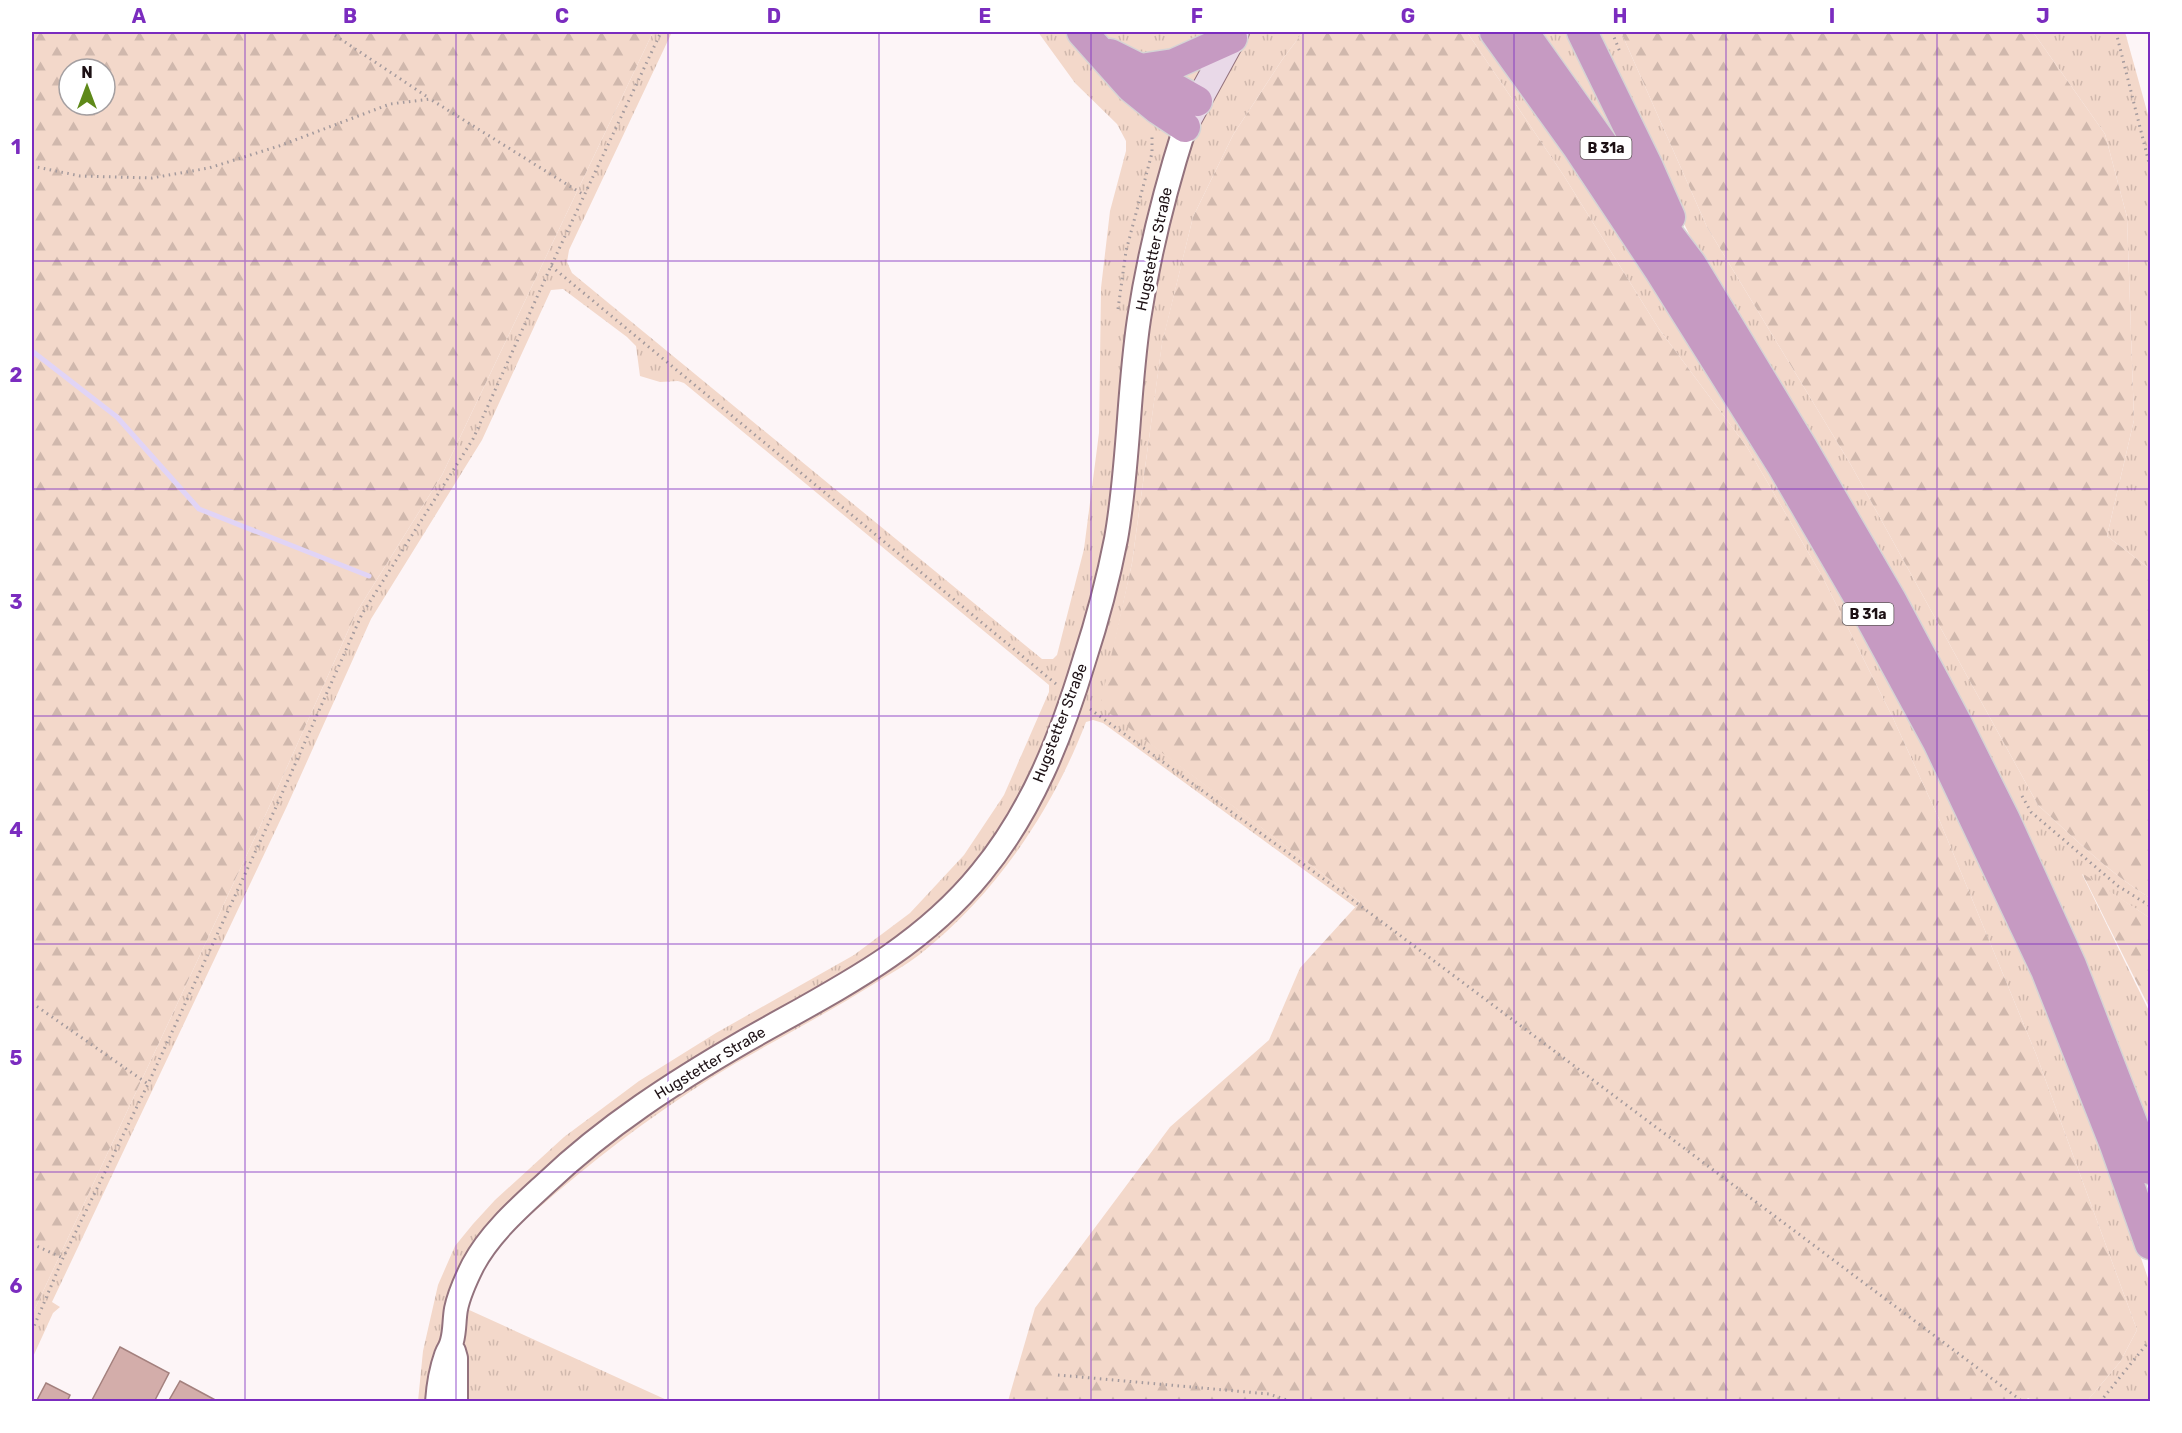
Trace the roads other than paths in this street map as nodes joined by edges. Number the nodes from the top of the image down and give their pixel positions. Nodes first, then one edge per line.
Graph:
1 (1495, 32) edge
2 (1523, 32) edge
3 (1582, 32) edge
4 (1234, 35) edge
5 (1091, 41) edge
6 (1140, 69) junction
7 (1191, 114) junction
8 (1691, 264) junction
9 (2151, 1169) edge
10 (2151, 1244) edge
11 (452, 1343) junction
12 (437, 1401) edge
13 (456, 1401) edge

1 - 10 highway, B 31a
2 - 8 highway, B 31a
3 - 8 highway
4 - 6 highway
4 - 7 main road, Hugstetter Straße
5 - 6 highway
5 - 7 highway
6 - 7 highway
7 - 11 street, Hugstetter Straße
8 - 9 highway, B 31a
11 - 12 street, Hugstetter Straße
11 - 13 street, Hugstetter Straße

